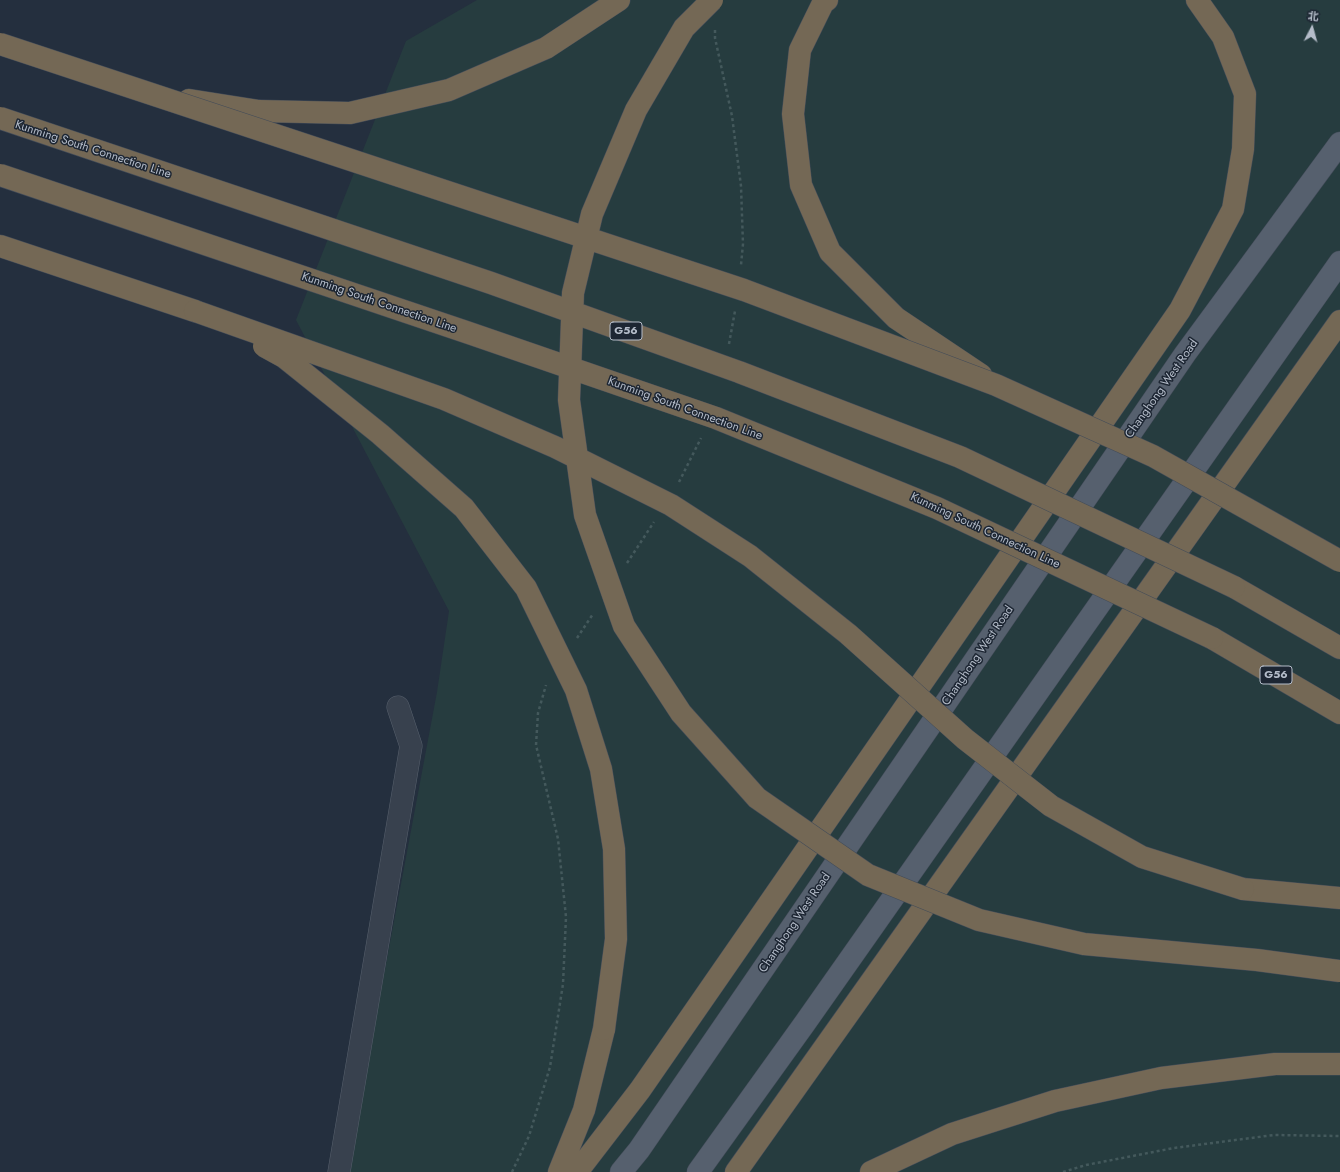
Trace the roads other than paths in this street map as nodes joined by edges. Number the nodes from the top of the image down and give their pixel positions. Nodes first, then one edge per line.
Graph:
1 (619, 0) edge
2 (712, 0) edge
3 (826, 0) edge
4 (1197, 0) edge
5 (0, 44) edge
6 (153, 94) junction
7 (0, 118) edge
8 (1340, 143) edge
9 (0, 175) edge
10 (0, 246) edge
11 (1340, 262) edge
12 (195, 311) junction
13 (1340, 321) edge
14 (996, 385) junction
15 (1316, 546) junction
16 (1340, 556) edge
17 (1340, 560) edge
18 (1340, 648) edge
19 (1340, 713) edge
20 (396, 717) dead end
21 (1340, 898) edge
22 (1340, 972) edge
23 (1340, 1064) edge
24 (338, 1172) edge
25 (559, 1172) edge
26 (577, 1172) edge
27 (621, 1172) edge
28 (698, 1172) edge
29 (736, 1172) edge
30 (871, 1172) edge

1 - 6 highway, bridge
2 - 22 highway, bridge
3 - 14 highway, bridge
4 - 26 highway
5 - 6 highway, bridge
6 - 14 highway, bridge
7 - 18 highway, Kunming South Connection Line / G56, bridge
8 - 27 main road, Changhong West Road
9 - 19 highway, Kunming South Connection Line / G56, bridge
10 - 12 highway
11 - 28 main road
12 - 21 highway, bridge
12 - 25 highway, bridge
13 - 29 highway
14 - 15 highway, bridge
15 - 16 highway, bridge
15 - 17 highway, bridge
20 - 24 lane
23 - 30 highway

